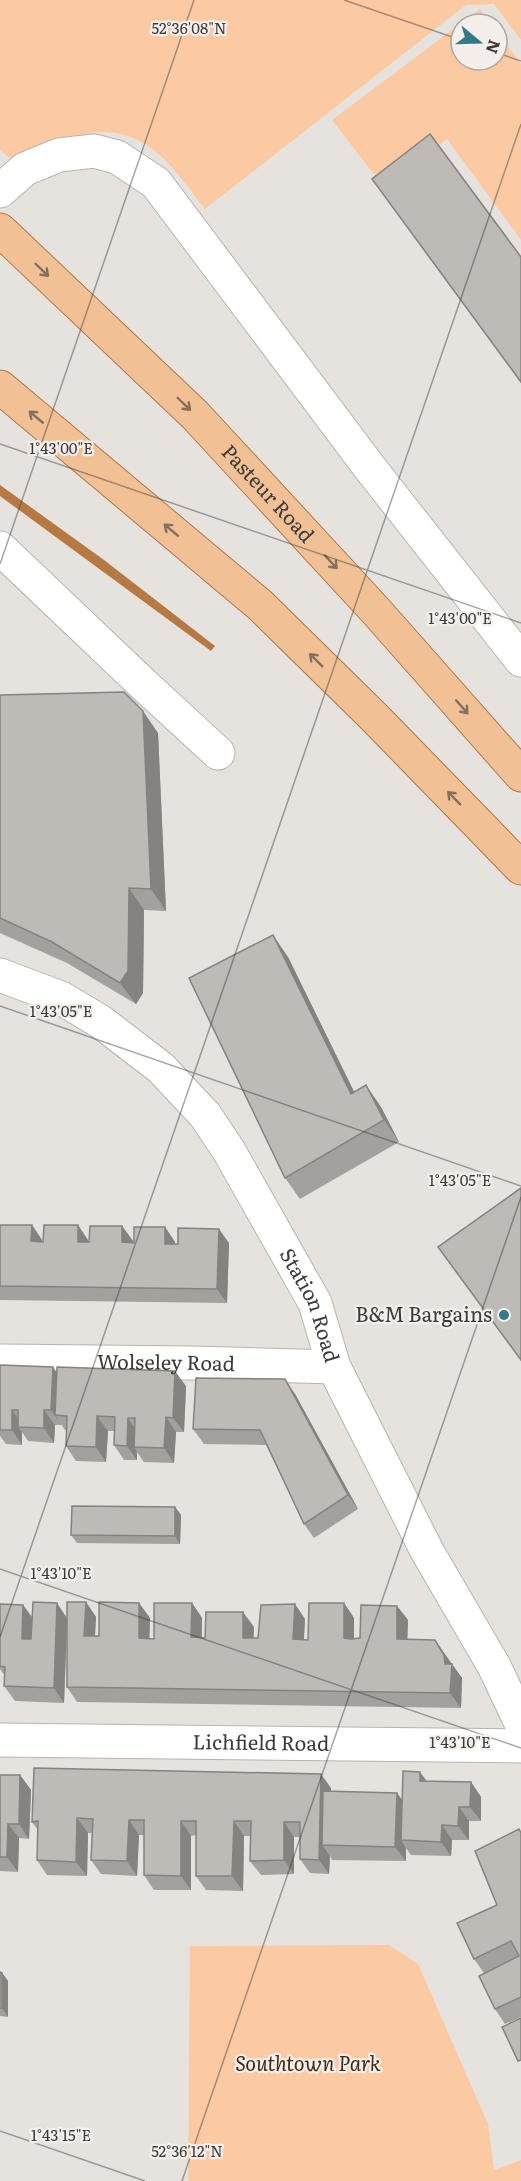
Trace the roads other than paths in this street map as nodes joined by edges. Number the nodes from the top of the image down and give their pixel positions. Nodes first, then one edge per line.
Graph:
1 (0, 191) edge
2 (0, 230) edge
3 (0, 387) edge
4 (0, 548) edge
5 (521, 660) edge
6 (218, 753) dead end
7 (521, 775) edge
8 (521, 868) edge
9 (0, 975) edge
10 (0, 1361) edge
11 (334, 1367) junction
12 (521, 1723) edge
13 (0, 1740) edge
14 (521, 1746) edge

1 - 5 street
2 -> 7 main road, Pasteur Road
8 -> 3 main road
4 - 6 street
9 - 11 street, Station Road
10 - 11 street, Wolseley Road
11 - 12 street, Station Road
13 - 14 street, Lichfield Road

